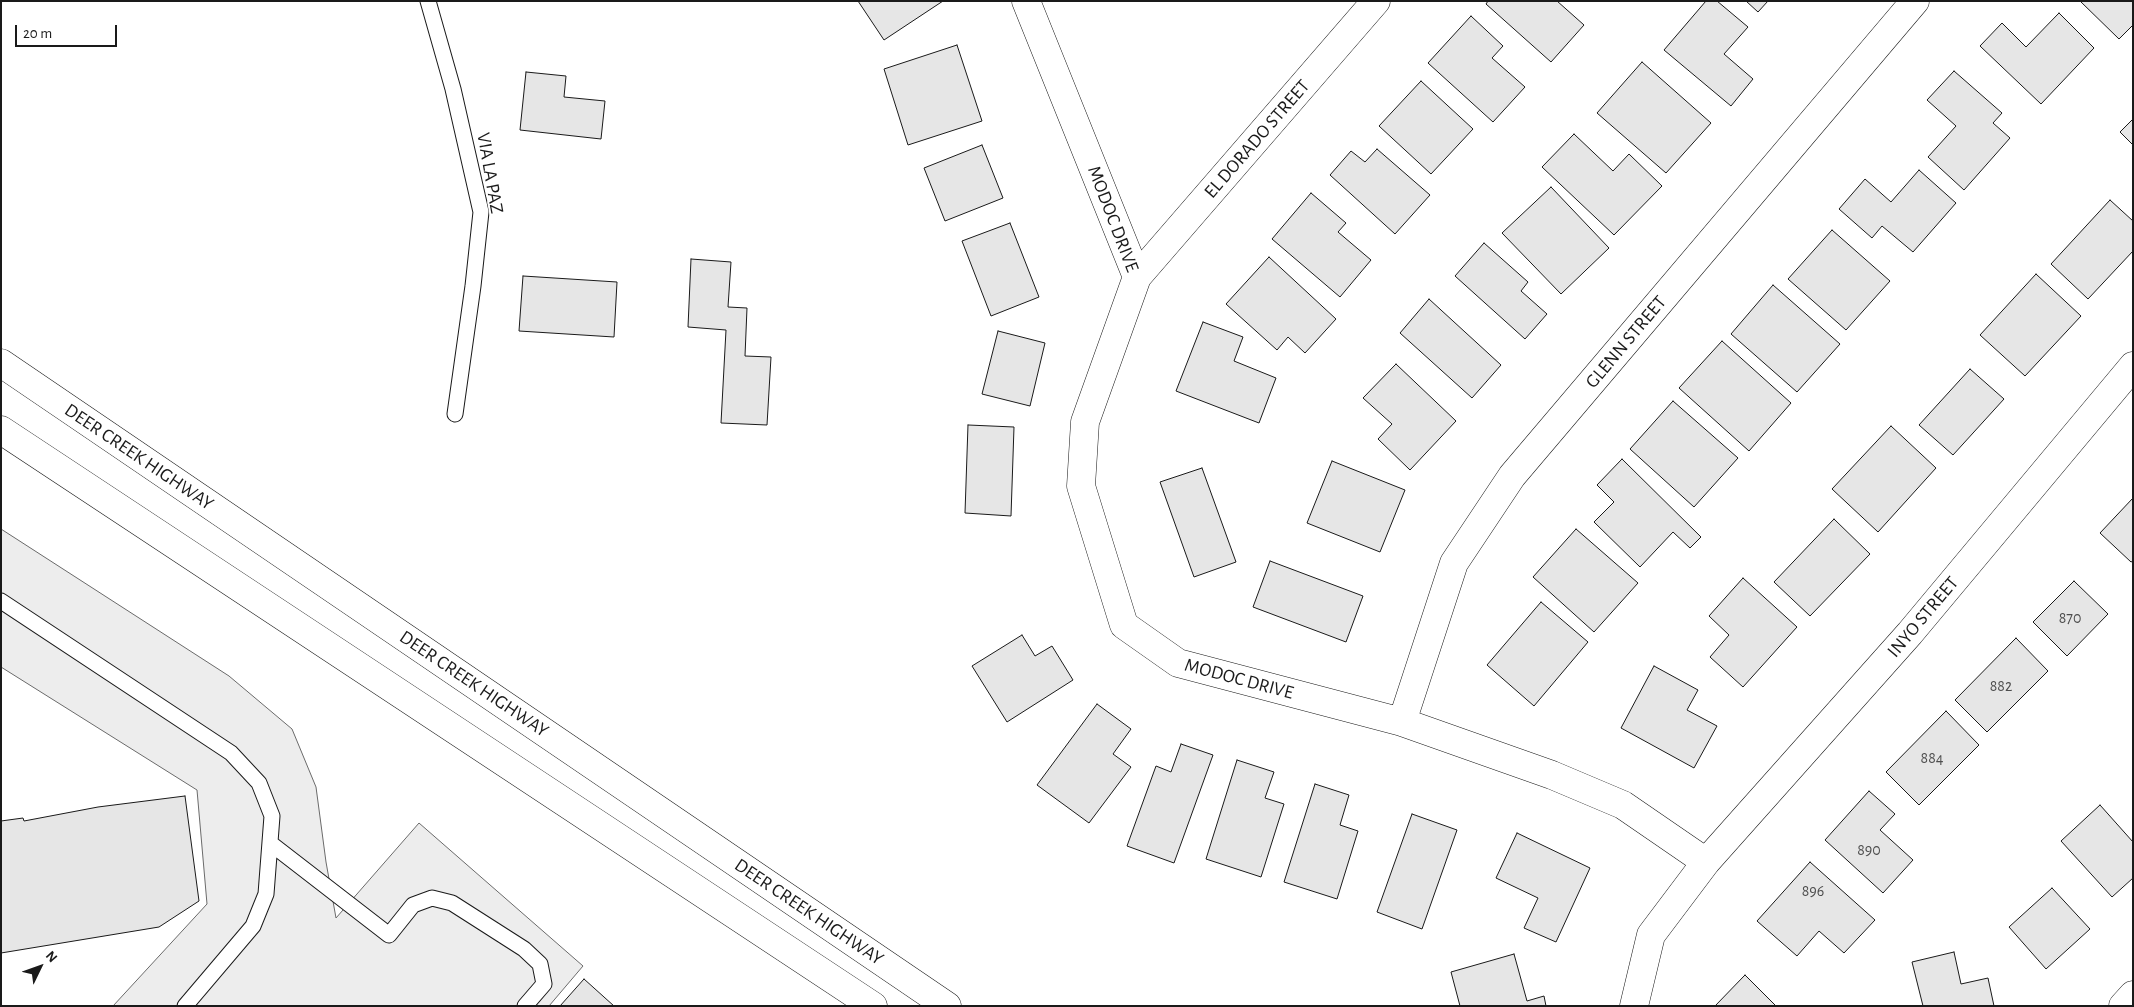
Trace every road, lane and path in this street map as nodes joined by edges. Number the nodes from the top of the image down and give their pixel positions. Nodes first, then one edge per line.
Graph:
1 (428, 1) edge
2 (1026, 1) edge
3 (1376, 1) edge
4 (1915, 1) edge
5 (1137, 277) junction
6 (1, 363) edge
7 (2133, 366) edge
8 (455, 414) dead end
9 (1, 430) edge
10 (1, 601) edge
11 (1402, 722) junction
12 (270, 843) junction
13 (1706, 862) junction
14 (2133, 995) edge
15 (185, 1006) edge
16 (524, 1006) edge
17 (874, 1006) edge
18 (947, 1006) edge
19 (1634, 1006) edge
20 (2123, 1006) edge

1 - 8 lane, VIA LA PAZ
2 - 5 street, MODOC DRIVE
3 - 5 street, EL DORADO STREET
4 - 11 street, GLENN STREET
5 - 11 street, MODOC DRIVE
6 - 18 street, DEER CREEK HIGHWAY
7 - 13 street, INYO STREET
9 - 17 street
10 - 12 lane
11 - 13 street, MODOC DRIVE
12 - 15 lane
12 - 16 lane
13 - 19 street
14 - 20 street

